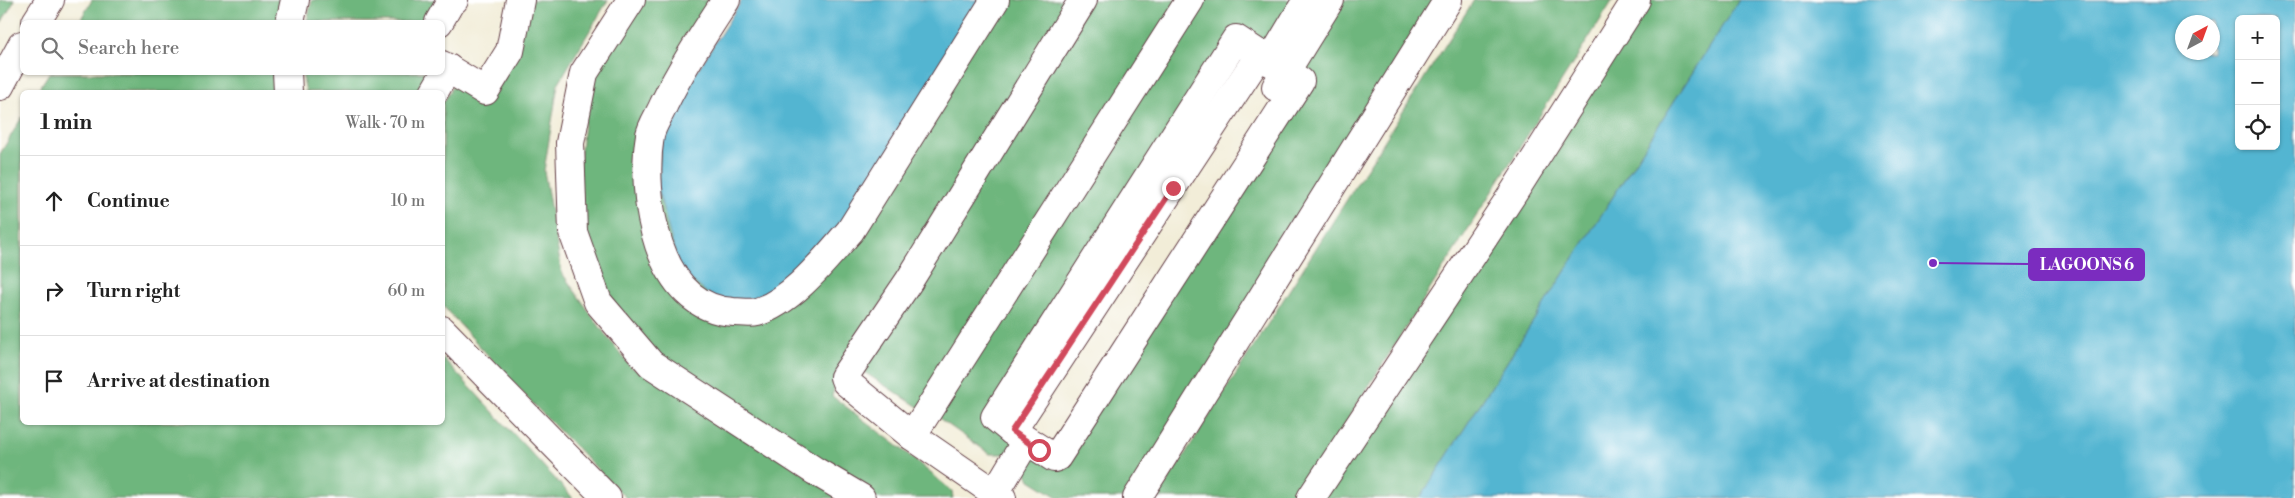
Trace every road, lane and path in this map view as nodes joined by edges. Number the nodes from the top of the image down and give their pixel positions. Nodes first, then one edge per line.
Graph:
1 (50, 0) edge
2 (295, 0) edge
3 (454, 0) edge
4 (520, 0) edge
5 (631, 0) edge
6 (726, 0) edge
7 (995, 0) edge
8 (1083, 0) edge
9 (1190, 0) edge
10 (1307, 0) edge
11 (1330, 0) edge
12 (1448, 0) edge
13 (1636, 0) edge
14 (37, 20) edge
15 (290, 20) edge
16 (441, 20) edge
17 (20, 49) edge
18 (1272, 63) junction
19 (445, 66) edge
20 (287, 75) edge
21 (441, 75) edge
22 (0, 86) edge
23 (288, 90) edge
24 (435, 90) edge
25 (1200, 207) dead end
26 (445, 333) edge
27 (1115, 336) dead end
28 (912, 436) junction
29 (1026, 441) junction
30 (996, 497) edge
31 (607, 498) edge
32 (861, 498) edge
33 (1137, 498) edge
34 (1311, 498) edge

1 - 14 street
2 - 15 street
3 - 16 street
4 - 19 street
5 - 32 street
6 - 7 street
8 - 28 street
9 - 28 street
10 - 18 street
11 - 18 street
12 - 33 street
13 - 34 street
17 - 22 street
18 - 25 street
18 - 29 street
18 - 29 street
20 - 23 street
21 - 24 street
26 - 31 street
27 - 29 street
28 - 30 street
29 - 30 street

